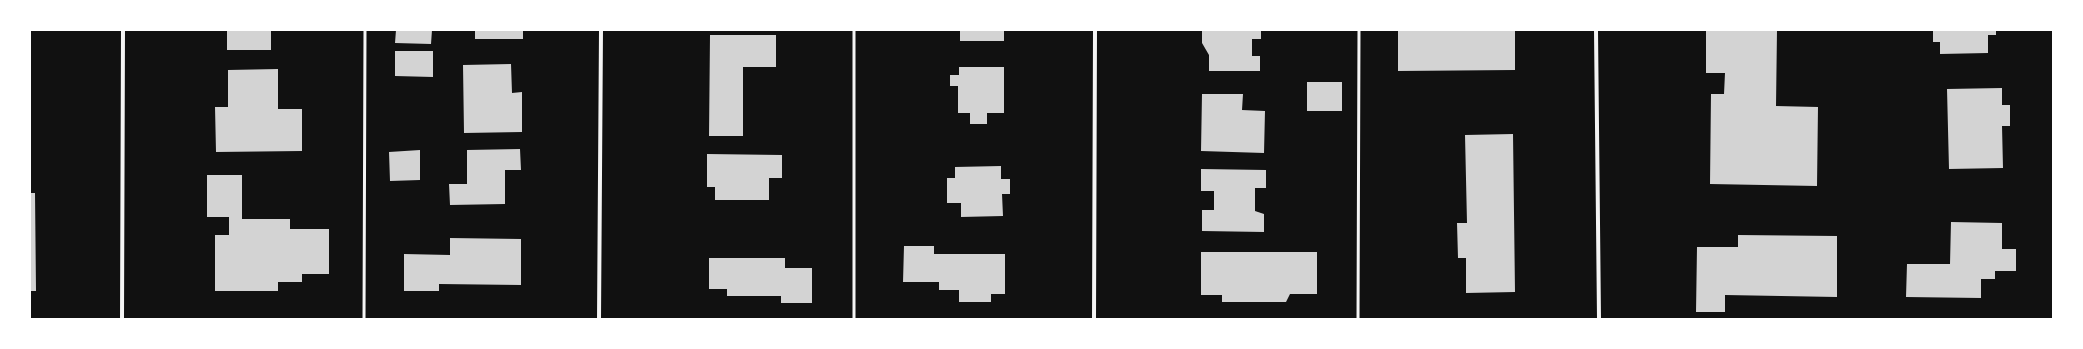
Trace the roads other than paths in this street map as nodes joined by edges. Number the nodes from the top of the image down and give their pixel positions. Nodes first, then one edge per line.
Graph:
1 (123, 30) edge
2 (365, 30) edge
3 (601, 30) edge
4 (854, 30) edge
5 (1095, 30) edge
6 (1359, 30) edge
7 (1596, 30) edge
8 (122, 319) edge
9 (364, 319) edge
10 (599, 319) edge
11 (854, 319) edge
12 (1094, 319) edge
13 (1358, 319) edge
14 (1598, 319) edge

1 - 8 street
2 - 9 lane
3 - 10 street
4 - 11 lane
5 - 12 street
6 - 13 lane
7 - 14 street

